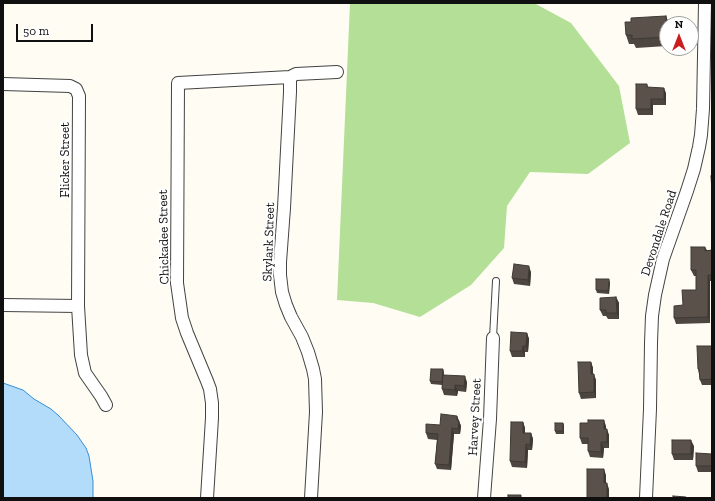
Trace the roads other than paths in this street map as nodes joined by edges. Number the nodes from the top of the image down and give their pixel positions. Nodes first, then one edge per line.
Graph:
1 (705, 3) edge
2 (337, 72) dead end
3 (290, 77) junction
4 (3, 84) edge
5 (496, 282) dead end
6 (3, 304) edge
7 (78, 306) junction
8 (493, 338) joint
9 (106, 405) dead end
10 (207, 498) edge
11 (311, 498) edge
12 (484, 498) edge
13 (646, 498) edge

1 - 13 street, Devondale Road
2 - 3 street
3 - 10 street, Chickadee Street
3 - 11 street, Skylark Street
4 - 7 street, Flicker Street
5 - 8 lane
6 - 7 street
7 - 9 street, Flicker Street
8 - 12 street, Harvey Street

